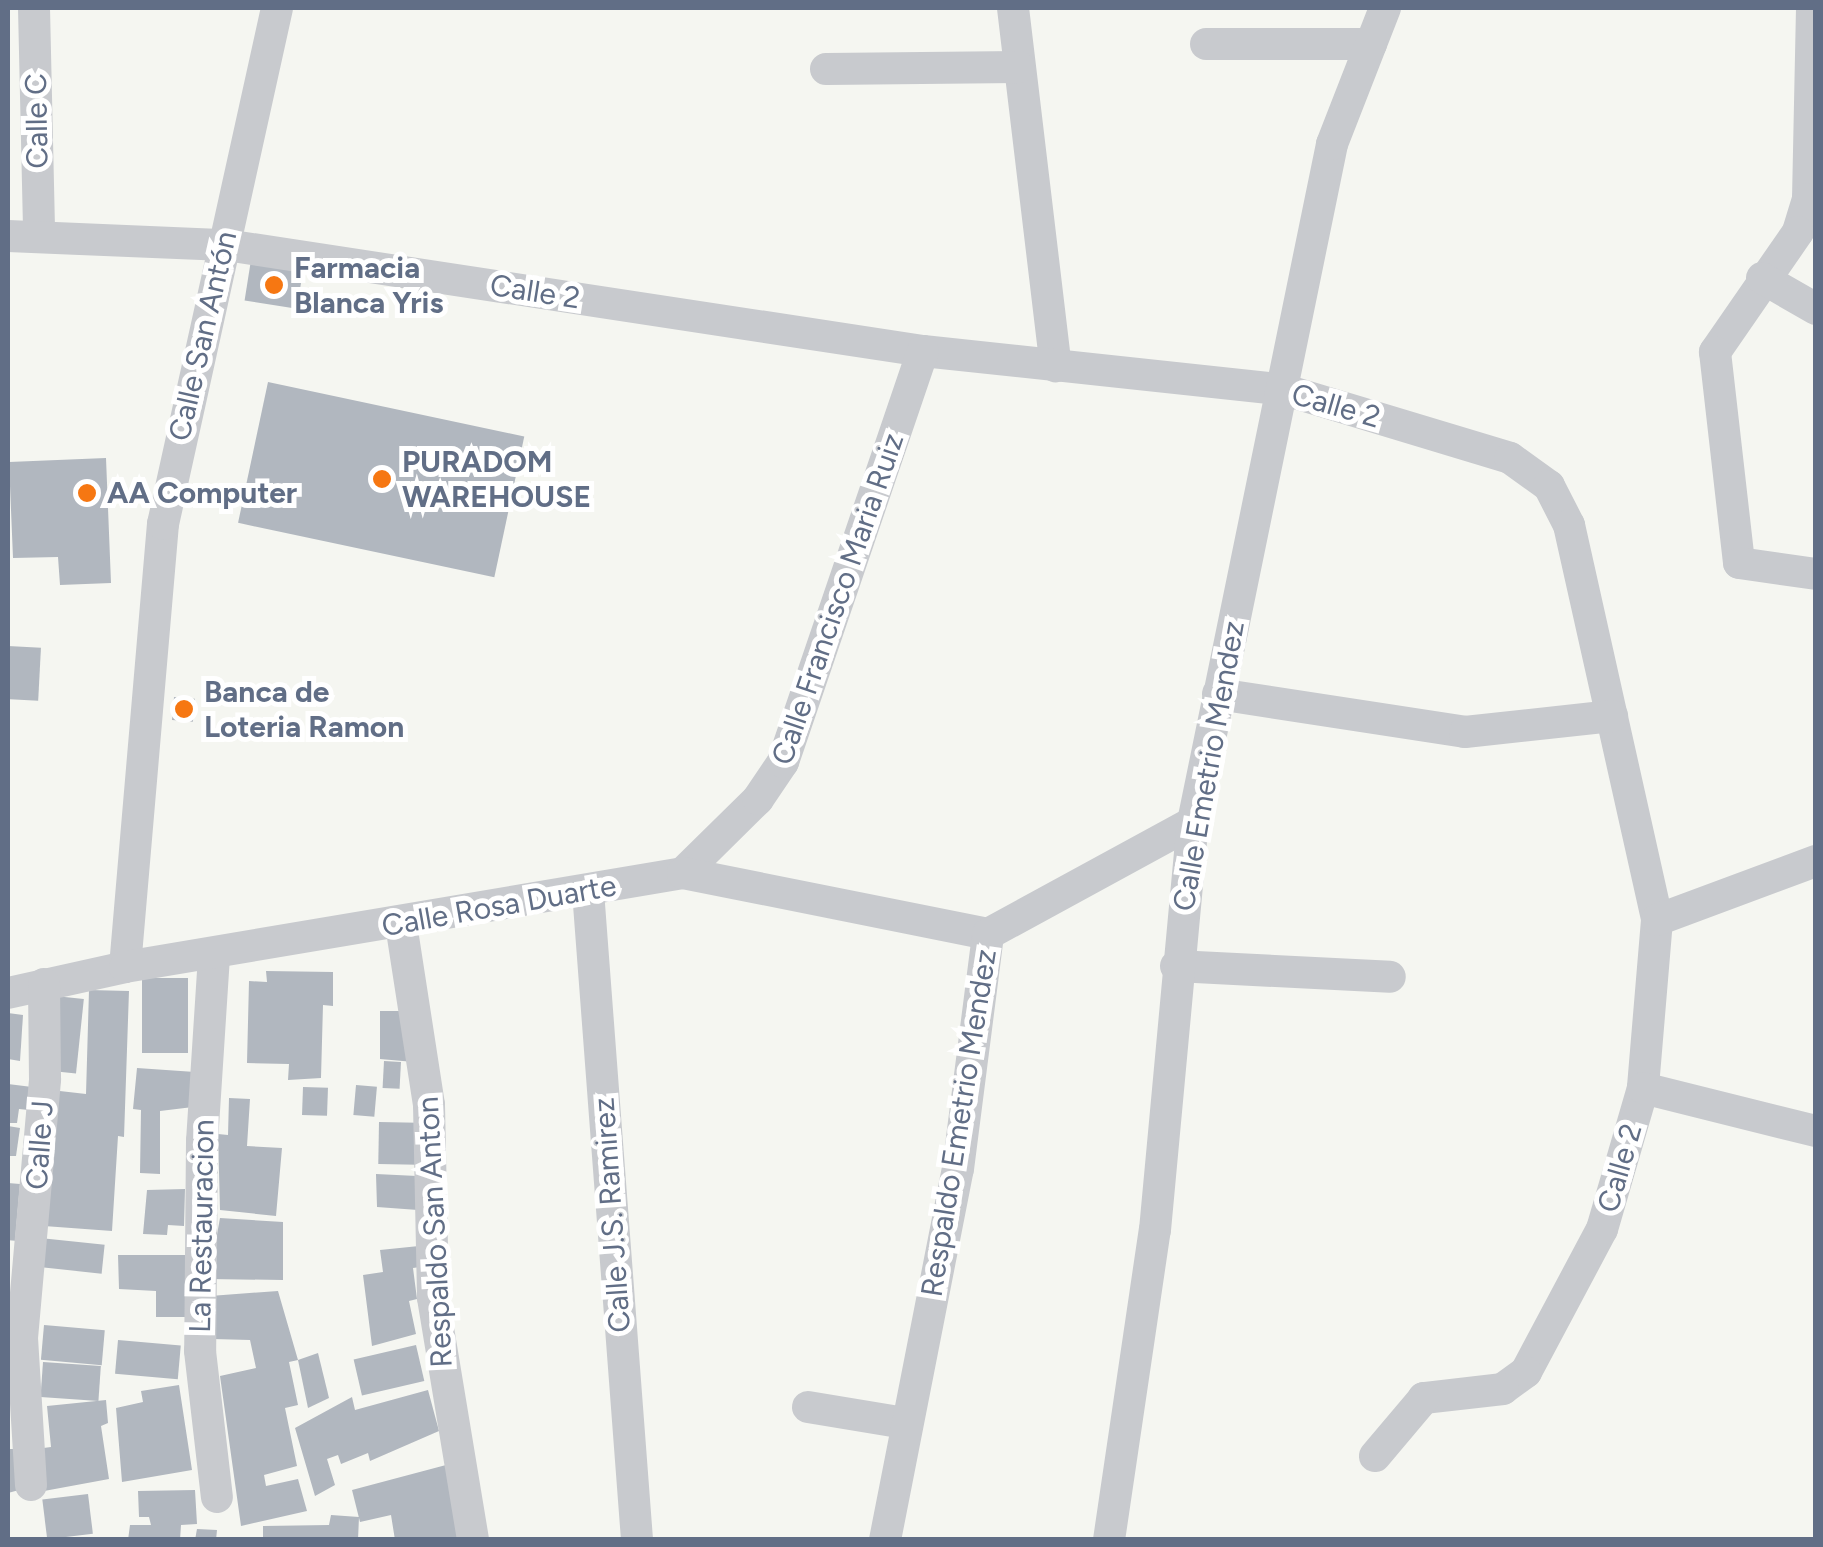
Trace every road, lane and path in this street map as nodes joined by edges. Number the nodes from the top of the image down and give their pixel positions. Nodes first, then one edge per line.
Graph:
1 (34, 8) edge
2 (278, 8) edge
3 (1014, 8) edge
4 (1385, 8) edge
5 (1812, 8) edge
6 (1206, 44) dead end
7 (1371, 44) junction
8 (1019, 67) junction
9 (826, 69) dead end
10 (24, 235) edge
11 (226, 245) junction
12 (1762, 278) junction
13 (1816, 310) edge
14 (924, 350) junction
15 (1056, 366) junction
16 (1285, 390) junction
17 (1816, 574) edge
18 (1218, 694) junction
19 (1612, 716) junction
20 (1192, 822) junction
21 (1816, 861) edge
22 (683, 873) junction
23 (588, 891) junction
24 (1657, 920) junction
25 (401, 924) junction
26 (988, 934) junction
27 (214, 956) junction
28 (1176, 966) junction
29 (125, 967) junction
30 (1390, 977) dead end
31 (44, 984) junction
32 (8, 993) edge
33 (1643, 1088) junction
34 (1816, 1131) edge
35 (808, 1407) dead end
36 (905, 1423) junction
37 (1375, 1456) dead end
38 (31, 1486) dead end
39 (217, 1496) dead end
40 (473, 1540) edge
41 (637, 1540) edge
42 (885, 1540) edge
43 (1108, 1540) edge

1 - 10 street, Calle C
2 - 11 street, Calle San Antón
3 - 8 street
4 - 7 street, Calle Emetrio Mendez
5 - 12 street
6 - 7 street
7 - 16 street, Calle Emetrio Mendez
8 - 9 street
8 - 15 street
10 - 11 street, Calle 2
11 - 14 street, Calle 2
11 - 29 street, Calle San Antón
12 - 13 street
12 - 17 street
14 - 15 street, Calle 2
14 - 22 street, Calle Francisco Maria Ruiz
15 - 16 street, Calle 2
16 - 18 street, Calle Emetrio Mendez
16 - 19 street, Calle 2
18 - 19 street
18 - 20 street, Calle Emetrio Mendez
19 - 24 street, Calle 2
20 - 26 street, Respaldo Emetrio Mendez
20 - 28 street, Calle Emetrio Mendez
21 - 24 street
22 - 23 street, Calle Rosa Duarte
22 - 26 street, Calle Rosa Duarte
23 - 25 street, Calle Rosa Duarte
23 - 41 street, Calle J.S. Ramirez
24 - 33 street, Calle 2
25 - 27 street, Calle Rosa Duarte
25 - 40 street, Respaldo San Anton
26 - 36 street, Respaldo Emetrio Mendez
27 - 29 street, Calle Rosa Duarte
27 - 39 street, La Restauracion
28 - 30 street
28 - 43 street, Calle Emetrio Mendez
29 - 31 street, Calle Rosa Duarte
31 - 32 street, Calle Rosa Duarte
31 - 38 street, Calle J
33 - 34 street
33 - 37 street, Calle 2
35 - 36 street
36 - 42 street, Respaldo Emetrio Mendez

